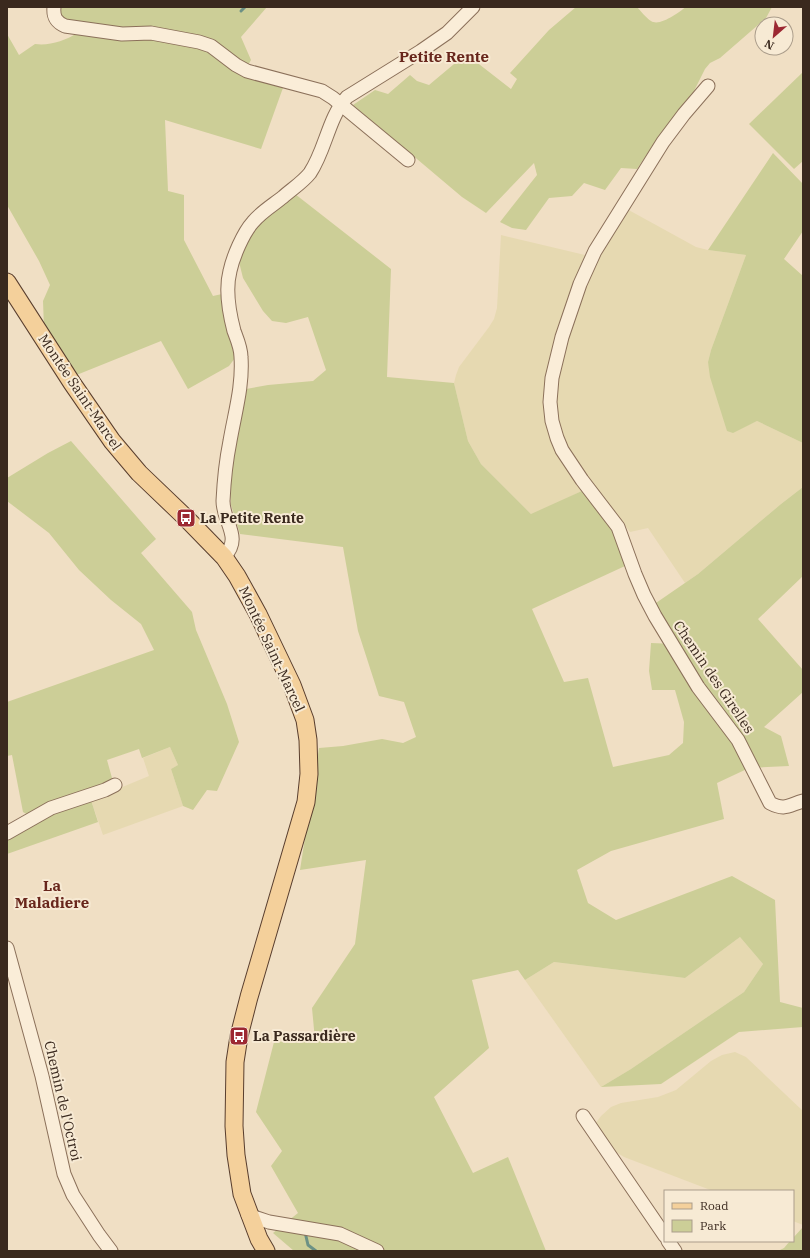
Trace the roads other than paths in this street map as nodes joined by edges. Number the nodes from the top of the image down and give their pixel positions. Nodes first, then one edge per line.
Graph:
1 (54, 7) edge
2 (473, 7) edge
3 (708, 86) dead end
4 (340, 104) junction
5 (408, 160) dead end
6 (7, 282) edge
7 (224, 557) junction
8 (115, 785) dead end
9 (803, 801) edge
10 (7, 833) edge
11 (7, 948) edge
12 (583, 1116) dead end
13 (248, 1215) junction
14 (664, 1235) edge
15 (669, 1242) edge
16 (112, 1251) edge
17 (266, 1251) edge
18 (377, 1251) edge
19 (675, 1251) edge

1 - 4 street
2 - 4 street
3 - 9 street, Chemin des Girelles
4 - 5 street
4 - 7 street
6 - 7 main road, Montée Saint-Marcel
7 - 13 main road, Montée Saint-Marcel
8 - 10 street
11 - 16 street, Chemin de l'Octroi
12 - 14 street
13 - 17 main road, Montée Saint-Marcel
13 - 18 street
15 - 19 street

